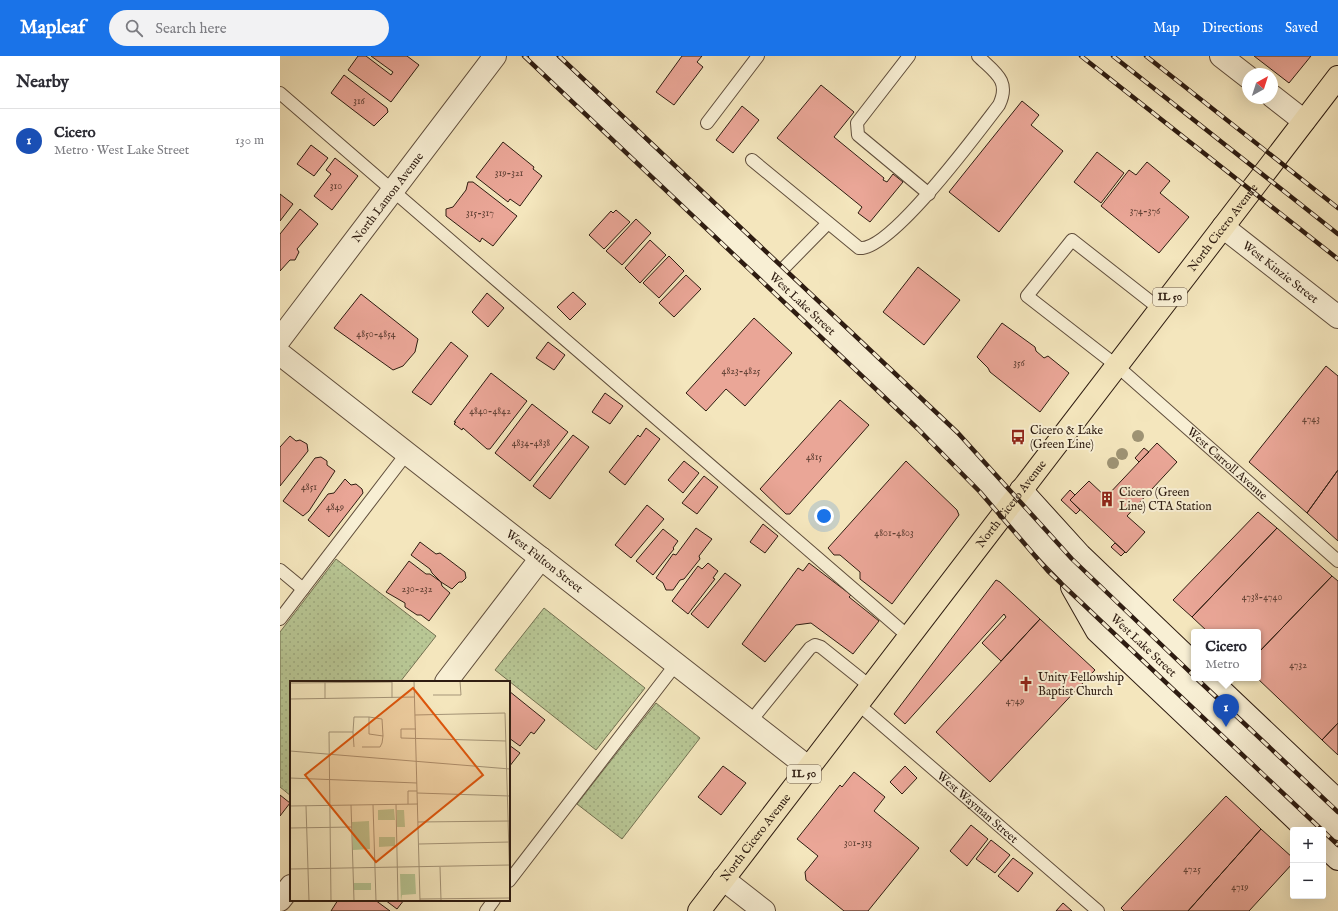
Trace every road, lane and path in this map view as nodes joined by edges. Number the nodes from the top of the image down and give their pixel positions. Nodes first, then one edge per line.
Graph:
1 (495, 56) edge
2 (540, 56) edge
3 (758, 56) edge
4 (908, 56) edge
5 (978, 56) edge
6 (1222, 56) edge
7 (556, 64) edge
8 (1242, 72) edge
9 (1338, 77) edge
10 (280, 93) edge
11 (1278, 101) edge
12 (1304, 121) junction
13 (707, 123) dead end
14 (752, 160) dead end
15 (393, 190) junction
16 (929, 194) junction
17 (828, 224) junction
18 (1223, 227) junction
19 (775, 277) junction
20 (1160, 310) junction
21 (1338, 317) edge
22 (280, 339) edge
23 (280, 354) edge
24 (1116, 366) junction
25 (407, 453) junction
26 (1015, 498) junction
27 (541, 558) junction
28 (1056, 560) junction
29 (1338, 560) edge
30 (280, 570) edge
31 (303, 588) junction
32 (280, 619) edge
33 (909, 637) junction
34 (1191, 661) edge
35 (676, 664) junction
36 (447, 681) edge
37 (1211, 681) edge
38 (864, 696) junction
39 (750, 722) junction
40 (809, 768) junction
41 (1338, 801) edge
42 (1304, 827) edge
43 (1338, 829) edge
44 (1326, 848) edge
45 (1338, 859) edge
46 (723, 879) junction
47 (510, 880) edge
48 (290, 887) edge
49 (280, 900) edge
50 (493, 901) edge
51 (486, 911) edge
52 (699, 911) edge
53 (764, 911) edge
54 (1098, 911) edge

1 - 15 main road, North Lamon Avenue
2 - 7 main road, West Lake Street
3 - 13 lane
4 - 16 lane
5 - 16 lane
6 - 8 main road
7 - 19 main road, West Lake Street
9 - 12 main road, North Cicero Avenue / IL 50
10 - 15 lane
11 - 12 main road
12 - 18 main road, North Cicero Avenue / IL 50
14 - 17 lane
15 - 22 main road, North Lamon Avenue
15 - 33 lane
16 - 17 lane
17 - 19 lane
18 - 20 main road, North Cicero Avenue / IL 50
18 - 21 main road, West Kinzie Street
19 - 26 main road, West Lake Street
20 - 24 main road, North Cicero Avenue / IL 50
20 - 24 lane, West Carroll Avenue
23 - 25 main road, West Fulton Street
24 - 26 main road, North Cicero Avenue / IL 50
24 - 29 lane, West Carroll Avenue
25 - 27 main road, West Fulton Street
25 - 31 lane
26 - 28 main road, West Lake Street
26 - 33 main road, North Cicero Avenue / IL 50
26 - 34 main road, West Lake Street
27 - 35 main road, West Fulton Street
27 - 36 main road
28 - 42 main road, West Lake Street
28 - 43 main road, West Lake Street
30 - 31 lane
31 - 32 lane
33 - 38 main road, North Cicero Avenue / IL 50
35 - 39 main road, West Fulton Street
35 - 47 lane
37 - 41 main road
38 - 39 lane, West Wayman Street
38 - 40 main road, North Cicero Avenue / IL 50
38 - 54 lane, West Wayman Street
39 - 40 main road, West Fulton Street
40 - 46 main road, North Cicero Avenue / IL 50
44 - 45 main road
46 - 52 main road, North Cicero Avenue / IL 50
46 - 53 main road
48 - 49 main road
50 - 51 lane

